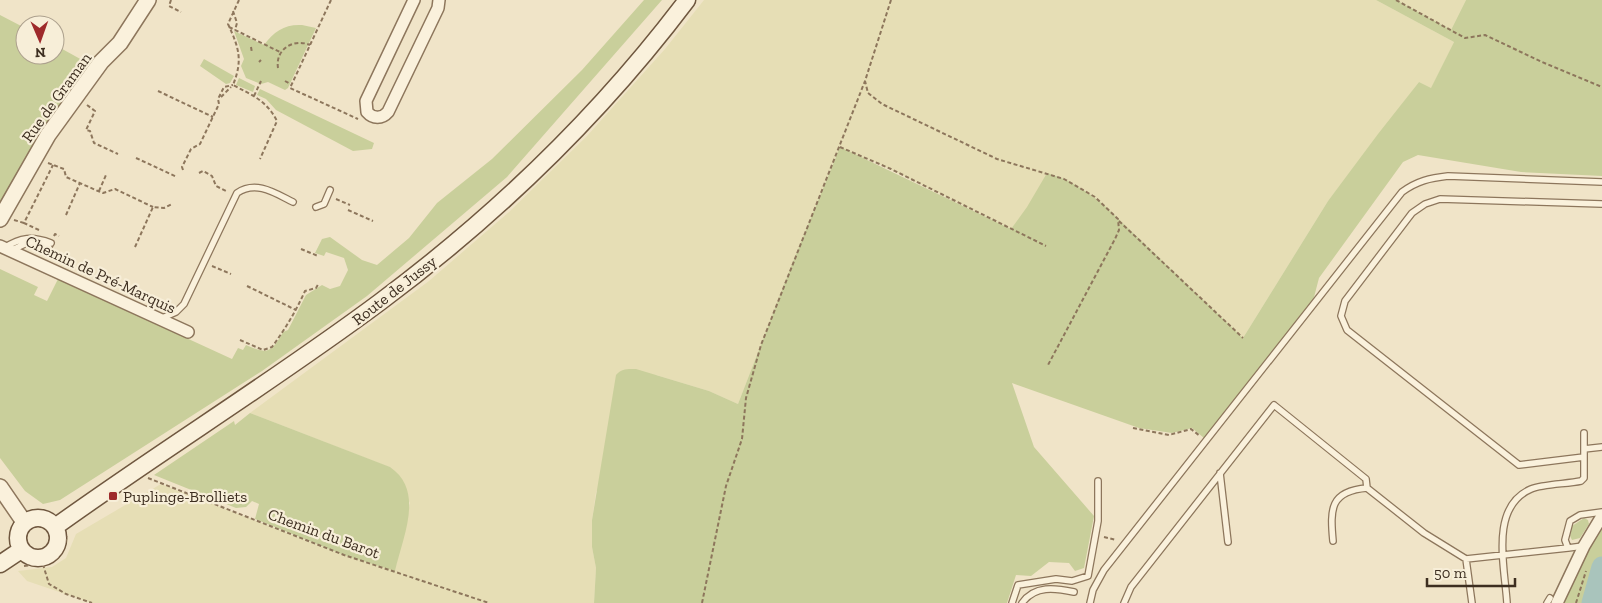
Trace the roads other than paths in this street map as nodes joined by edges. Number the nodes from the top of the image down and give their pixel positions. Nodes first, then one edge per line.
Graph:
1 (148, 0) edge
2 (414, 0) edge
3 (440, 0) edge
4 (687, 0) edge
5 (1602, 182) edge
6 (328, 193) road end
7 (293, 202) dead end
8 (1602, 204) edge
9 (316, 207) dead end
10 (0, 219) edge
11 (50, 246) dead end
12 (5, 248) edge
13 (160, 319) junction
14 (188, 332) dead end
15 (1584, 434) dead end
16 (1602, 447) edge
17 (1584, 449) junction
18 (1584, 457) junction
19 (1220, 473) junction
20 (1098, 481) dead end
21 (0, 487) edge
22 (1367, 488) junction
23 (1602, 512) edge
24 (1602, 516) edge
25 (24, 522) junction
26 (55, 527) junction
27 (1333, 541) dead end
28 (1228, 542) dead end
29 (1584, 546) junction
30 (1568, 548) junction
31 (21, 550) junction
32 (1504, 554) junction
33 (1466, 559) junction
34 (0, 564) edge
35 (1074, 592) dead end
36 (1551, 601) edge
37 (1012, 603) edge
38 (1022, 603) edge
39 (1090, 603) edge
40 (1124, 603) edge
41 (1472, 603) edge
42 (1507, 603) edge

1 - 10 street, Rue de Graman
2 - 3 street
4 - 26 main road, Route de Jussy
5 - 39 lane
6 - 9 lane
7 - 13 lane
8 - 18 lane
11 - 12 lane
12 - 13 street, Chemin de Pré-Marquis
13 - 14 street, Chemin de Pré-Marquis
15 - 17 lane
16 - 17 lane
17 - 18 lane
18 - 32 lane
19 - 22 lane
19 - 28 lane
19 - 40 lane
20 - 37 lane
21 - 25 street
22 - 27 lane
22 - 33 lane
23 - 30 lane
24 - 29 street
25 - 26 main road
25 - 31 main road
26 - 31 main road
29 - 30 lane
29 - 36 street
30 - 32 lane
31 - 34 main road
32 - 33 lane
32 - 42 lane
33 - 41 lane
35 - 38 lane

